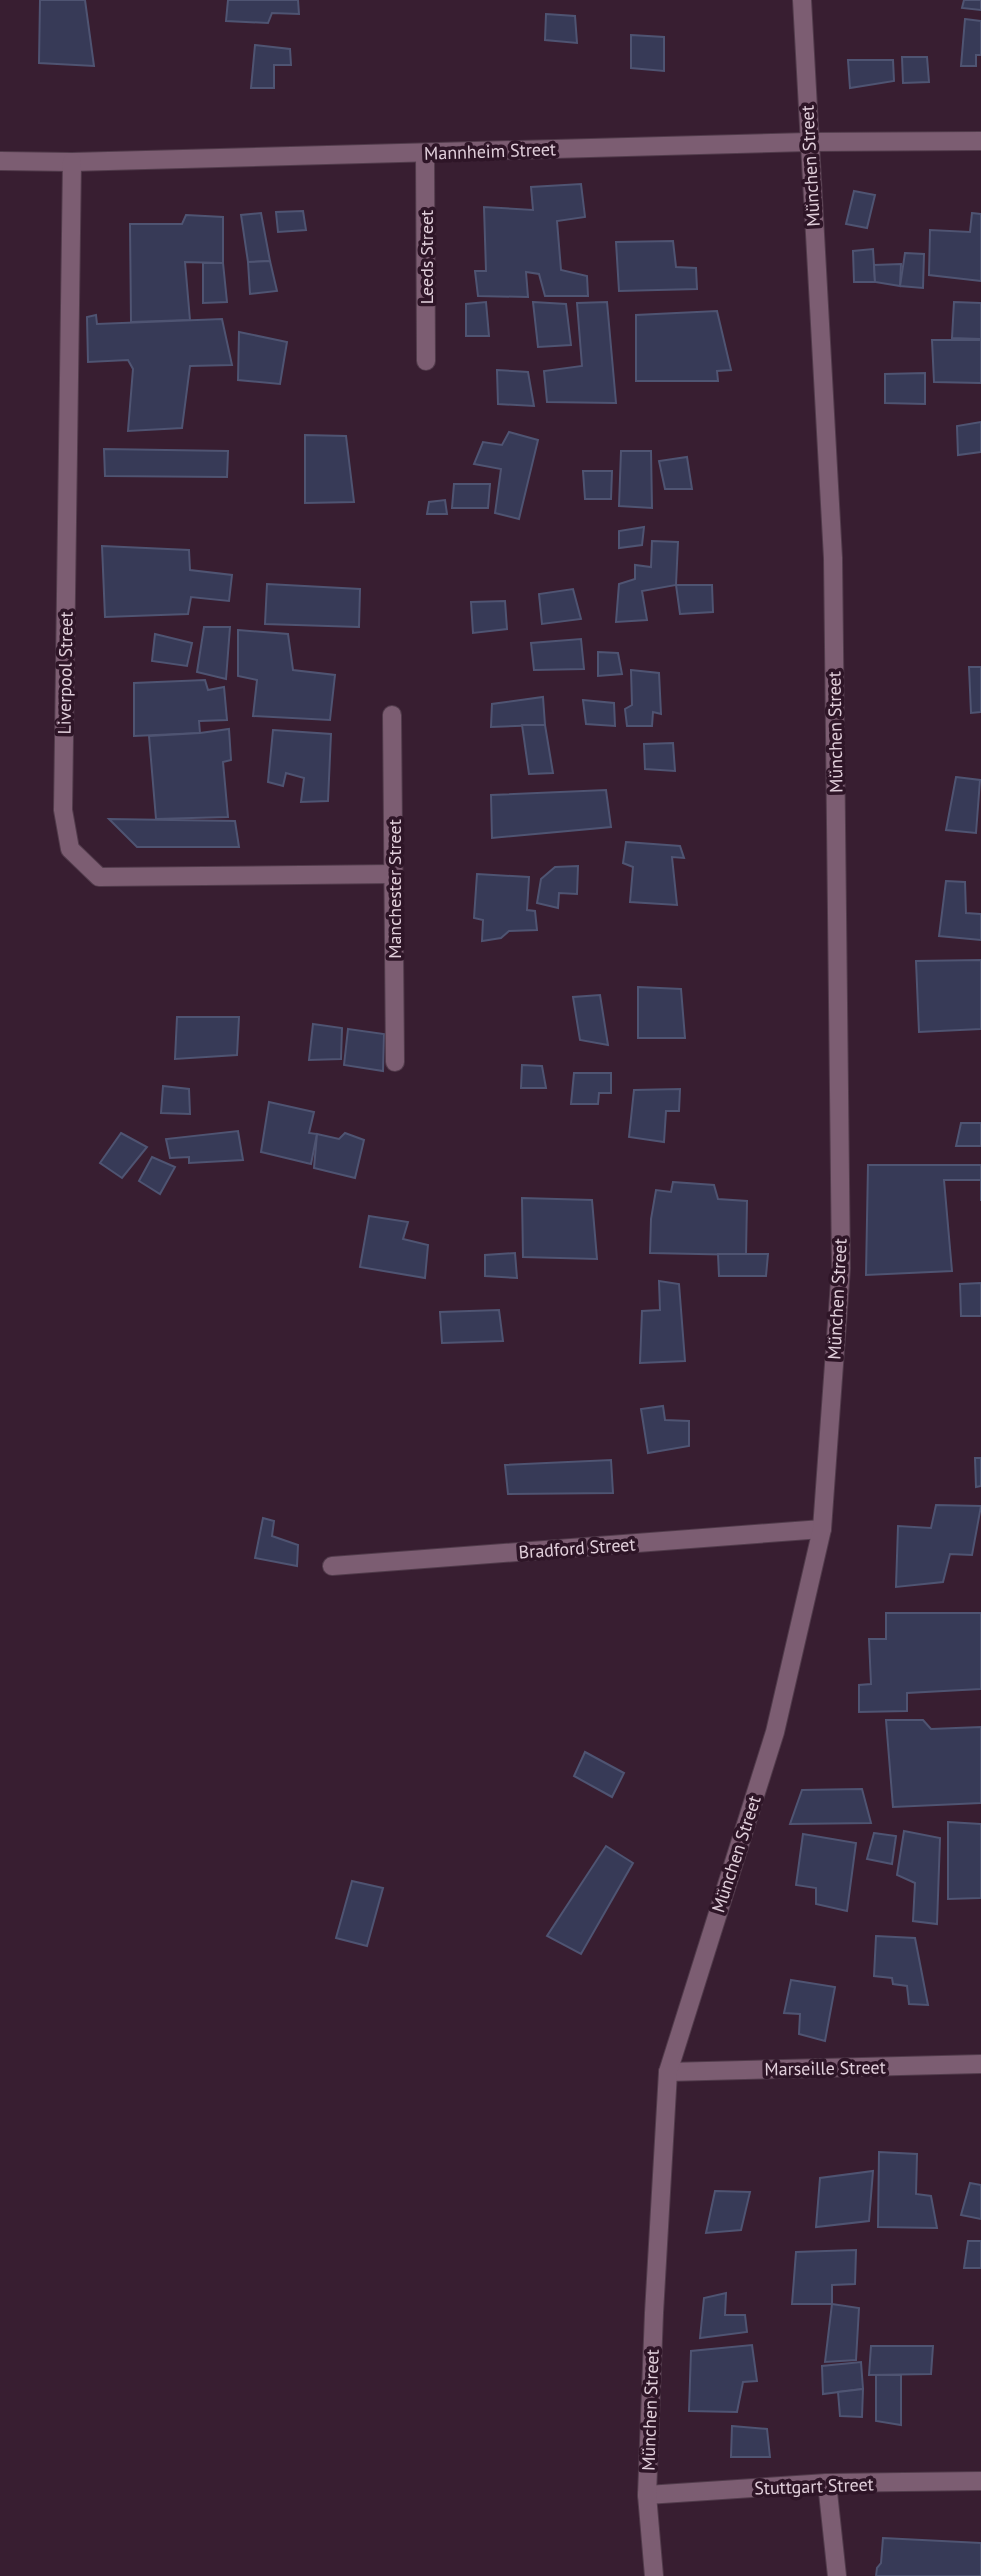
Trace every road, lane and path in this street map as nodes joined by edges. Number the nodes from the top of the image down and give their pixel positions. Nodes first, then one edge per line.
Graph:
1 (802, 0) edge
2 (981, 141) edge
3 (808, 142) junction
4 (425, 153) junction
5 (0, 161) edge
6 (72, 162) junction
7 (426, 361) dead end
8 (392, 715) dead end
9 (393, 874) junction
10 (395, 1062) dead end
11 (822, 1530) junction
12 (332, 1566) dead end
13 (981, 2064) edge
14 (668, 2072) junction
15 (981, 2482) edge
16 (827, 2483) junction
17 (647, 2495) junction
18 (654, 2576) edge
19 (837, 2576) edge

1 - 3 street, München Street
2 - 3 street, Mannheim Street
3 - 4 street, Mannheim Street
3 - 11 street, München Street
4 - 6 street, Mannheim Street
4 - 7 street, Leeds Street
5 - 6 street, Mannheim Street
6 - 9 street, Liverpool Street
8 - 9 street, Manchester Street
9 - 10 street, Manchester Street
11 - 12 street, Bradford Street
11 - 14 street, München Street
13 - 14 street, Marseille Street
14 - 17 street, München Street
15 - 16 street, Stuttgart Street
16 - 17 street, Stuttgart Street
16 - 19 street
17 - 18 street, München Street

